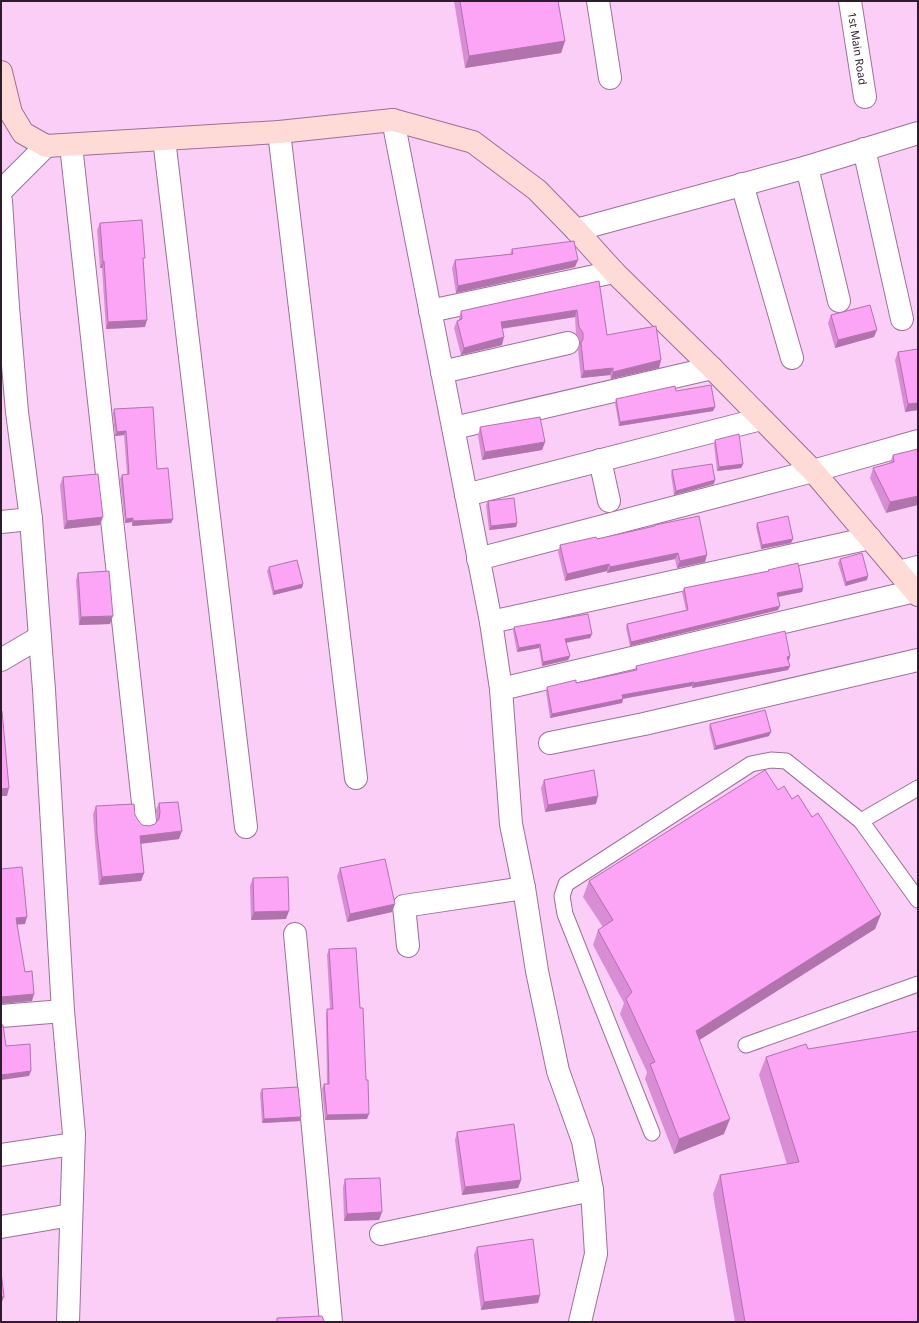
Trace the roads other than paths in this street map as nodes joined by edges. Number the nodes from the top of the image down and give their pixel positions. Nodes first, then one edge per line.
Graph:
1 (598, 1) edge
2 (850, 1) edge
3 (1, 72) edge
4 (610, 78) dead end
5 (865, 97) dead end
6 (393, 120) junction
7 (279, 132) junction
8 (918, 133) edge
9 (164, 139) junction
10 (71, 145) junction
11 (46, 146) junction
12 (864, 149) junction
13 (807, 167) junction
14 (742, 184) junction
15 (1, 191) edge
16 (1, 201) edge
17 (576, 230) junction
18 (614, 272) junction
19 (839, 301) dead end
20 (4, 307) edge
21 (430, 311) junction
22 (902, 319) dead end
23 (568, 343) dead end
24 (792, 358) dead end
25 (712, 368) junction
26 (442, 372) junction
27 (9, 412) edge
28 (761, 419) junction
29 (454, 428) junction
30 (918, 441) edge
31 (600, 460) junction
32 (813, 471) junction
33 (466, 495) junction
34 (609, 501) dead end
35 (32, 519) junction
36 (1, 522) edge
37 (870, 538) junction
38 (478, 559) junction
39 (909, 570) edge
40 (916, 593) edge
41 (491, 622) junction
42 (40, 637) junction
43 (1, 660) edge
44 (918, 660) edge
45 (501, 689) junction
46 (550, 743) dead end
47 (356, 778) dead end
48 (918, 788) edge
49 (145, 821) dead end
50 (861, 821) junction
51 (246, 827) dead end
52 (524, 888) junction
53 (918, 900) edge
54 (295, 934) dead end
55 (408, 946) dead end
56 (918, 984) edge
57 (64, 1011) junction
58 (1, 1016) edge
59 (746, 1045) dead end
60 (652, 1133) dead end
61 (73, 1144) junction
62 (1, 1155) edge
63 (592, 1190) junction
64 (71, 1215) junction
65 (1, 1228) edge
66 (381, 1234) dead end
67 (68, 1322) edge
68 (331, 1322) edge
69 (580, 1322) edge

1 - 4 street
2 - 5 street, 1st Main Road
3 - 11 street
6 - 7 street
6 - 17 street
6 - 21 street
7 - 9 street
7 - 47 street
8 - 12 street
9 - 10 street
9 - 51 street
10 - 11 street
10 - 49 street
11 - 15 street
12 - 13 street
12 - 22 street
13 - 14 street
13 - 19 street
14 - 17 street
14 - 24 street
16 - 20 street
17 - 18 street
18 - 21 street
18 - 25 street
20 - 27 street
21 - 26 street
23 - 26 street
25 - 28 street
25 - 29 street
26 - 29 street
27 - 35 street
28 - 31 street
28 - 32 street
29 - 33 street
30 - 32 street
31 - 33 street
31 - 34 street
32 - 37 street
32 - 38 street
33 - 38 street
35 - 36 street
35 - 42 street
37 - 39 street
37 - 41 street
38 - 41 street
39 - 40 street
40 - 45 street
41 - 45 street
42 - 43 street
42 - 57 street
44 - 46 street
45 - 52 street
48 - 50 lane
50 - 53 lane
50 - 60 lane
52 - 55 street
52 - 63 street
54 - 68 street
56 - 59 lane
57 - 58 street
57 - 61 street
61 - 62 street
61 - 64 street
63 - 66 street
63 - 69 street
64 - 65 street
64 - 67 street

